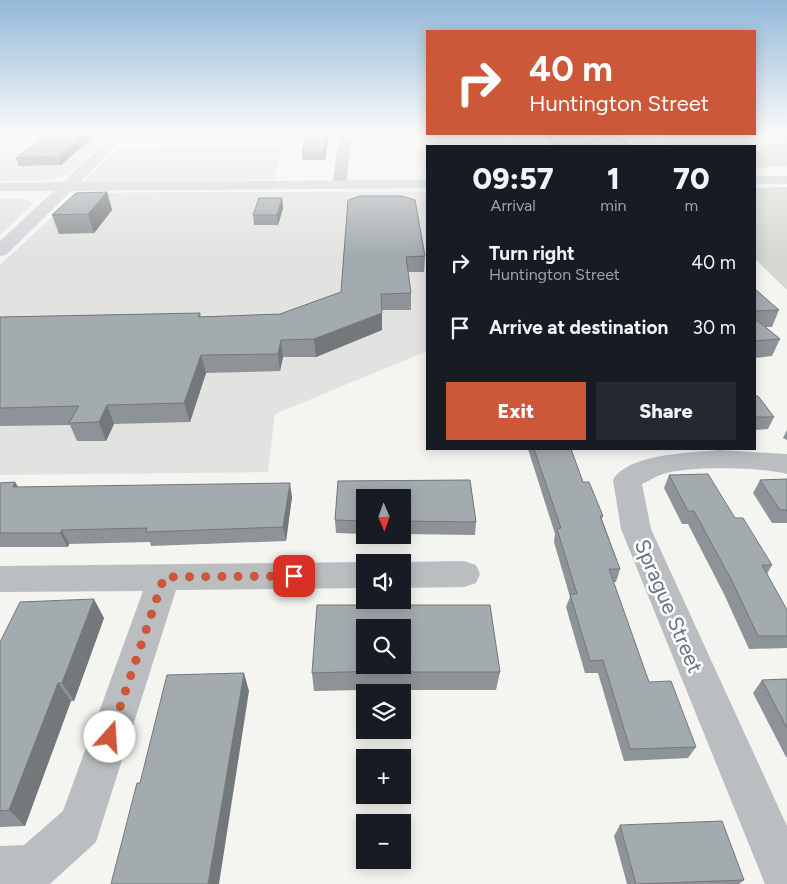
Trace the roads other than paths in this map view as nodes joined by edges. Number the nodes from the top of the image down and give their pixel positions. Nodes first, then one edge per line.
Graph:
1 (81, 173) edge
2 (341, 173) edge
3 (756, 180) edge
4 (787, 180) edge
5 (426, 184) edge
6 (339, 185) junction
7 (68, 186) junction
8 (0, 187) edge
9 (0, 251) edge
10 (787, 465) edge
11 (464, 574) dead end
12 (356, 575) edge
13 (411, 575) edge
14 (164, 577) junction
15 (0, 579) edge
16 (0, 869) edge
17 (787, 879) edge

1 - 7 main road
2 - 6 street
3 - 4 main road
5 - 6 main road
6 - 7 main road
7 - 8 main road
7 - 9 main road
10 - 17 street, Sprague Street
11 - 13 street
12 - 14 street
14 - 15 street
14 - 16 street

